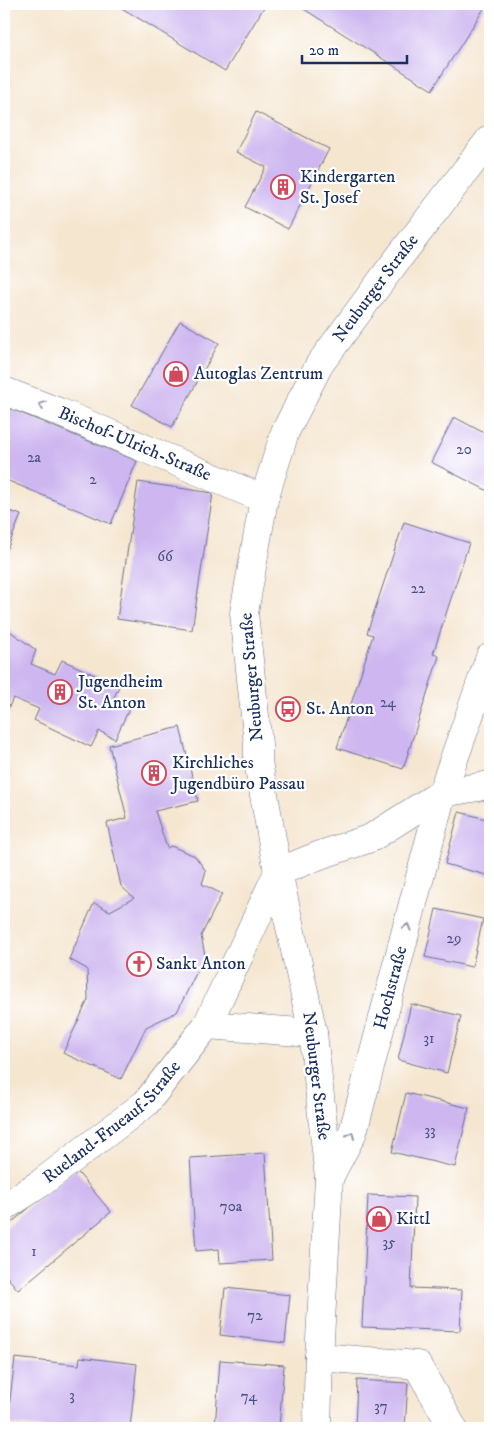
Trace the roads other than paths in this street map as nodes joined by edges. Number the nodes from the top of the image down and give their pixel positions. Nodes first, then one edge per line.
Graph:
1 (490, 139) edge
2 (4, 392) edge
3 (264, 499) junction
4 (490, 657) edge
5 (490, 785) edge
6 (442, 793) junction
7 (278, 872) junction
8 (207, 1025) junction
9 (313, 1033) junction
10 (329, 1178) junction
11 (4, 1207) edge
12 (319, 1357) junction
13 (317, 1428) edge
14 (453, 1428) edge

1 - 3 street, Neuburger Straße
3 -> 2 street, Bischof-Ulrich-Straße
3 - 7 street, Neuburger Straße
4 - 6 street, Hochstraße
5 - 6 street
6 - 7 street
10 -> 6 street, Hochstraße
7 - 8 street, Rueland-Frueauf-Straße
7 - 9 street, Neuburger Straße
8 - 9 street
8 - 11 street, Rueland-Frueauf-Straße
9 - 10 street, Neuburger Straße
10 - 12 street, Neuburger Straße
12 - 13 street, Neuburger Straße
12 - 14 street

